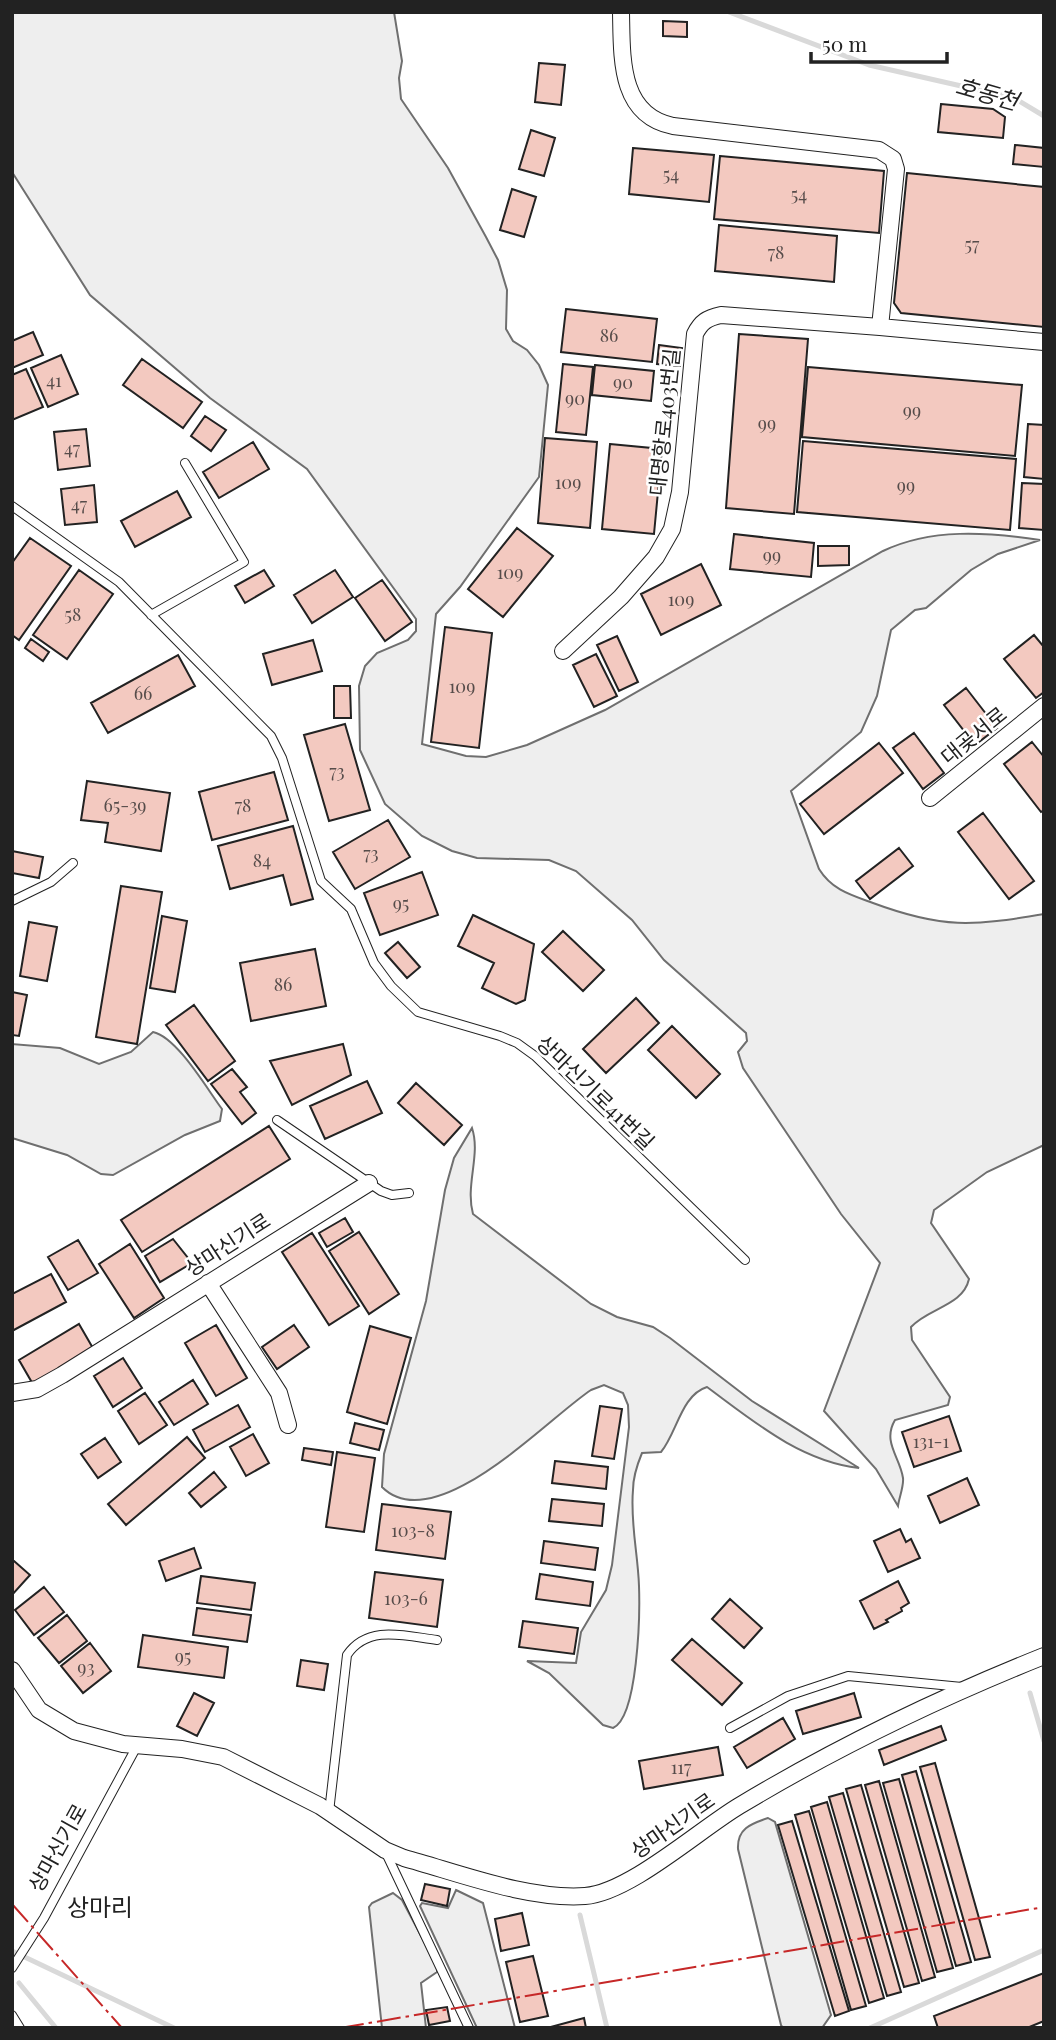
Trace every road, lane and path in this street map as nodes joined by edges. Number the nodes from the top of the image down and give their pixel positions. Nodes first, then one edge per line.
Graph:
1 (621, 12) edge
2 (880, 327) junction
3 (1044, 342) edge
4 (185, 463) dead end
5 (12, 506) edge
6 (151, 615) junction
7 (563, 651) dead end
8 (1044, 706) edge
9 (930, 798) dead end
10 (73, 863) dead end
11 (12, 901) edge
12 (277, 1120) dead end
13 (369, 1183) junction
14 (410, 1193) dead end
15 (745, 1260) dead end
16 (208, 1283) junction
17 (12, 1393) edge
18 (288, 1425) dead end
19 (437, 1640) dead end
20 (1044, 1656) edge
21 (12, 1670) edge
22 (965, 1687) junction
23 (730, 1728) dead end
24 (137, 1746) junction
25 (329, 1812) junction
26 (385, 1850) junction
27 (13, 1966) edge
28 (12, 2015) edge
29 (20, 2028) edge
30 (469, 2028) edge

1 - 2 street
2 - 3 street
2 - 7 street, 대명항로403번길
4 - 6 lane
5 - 6 lane, 상마신기로41번길
6 - 15 lane, 상마신기로41번길
8 - 9 street, 대곶서로
10 - 11 lane
12 - 13 lane
13 - 14 lane
13 - 16 street, 상마신기로
16 - 17 street, 상마신기로
16 - 18 street
19 - 25 lane
20 - 22 street, 상마신기로
21 - 24 street, 상마신기로
22 - 23 lane, 상마신기로
22 - 26 street, 상마신기로
24 - 25 street, 상마신기로
24 - 27 lane, 상마신기로
25 - 26 street, 상마신기로
26 - 30 lane
28 - 29 lane

